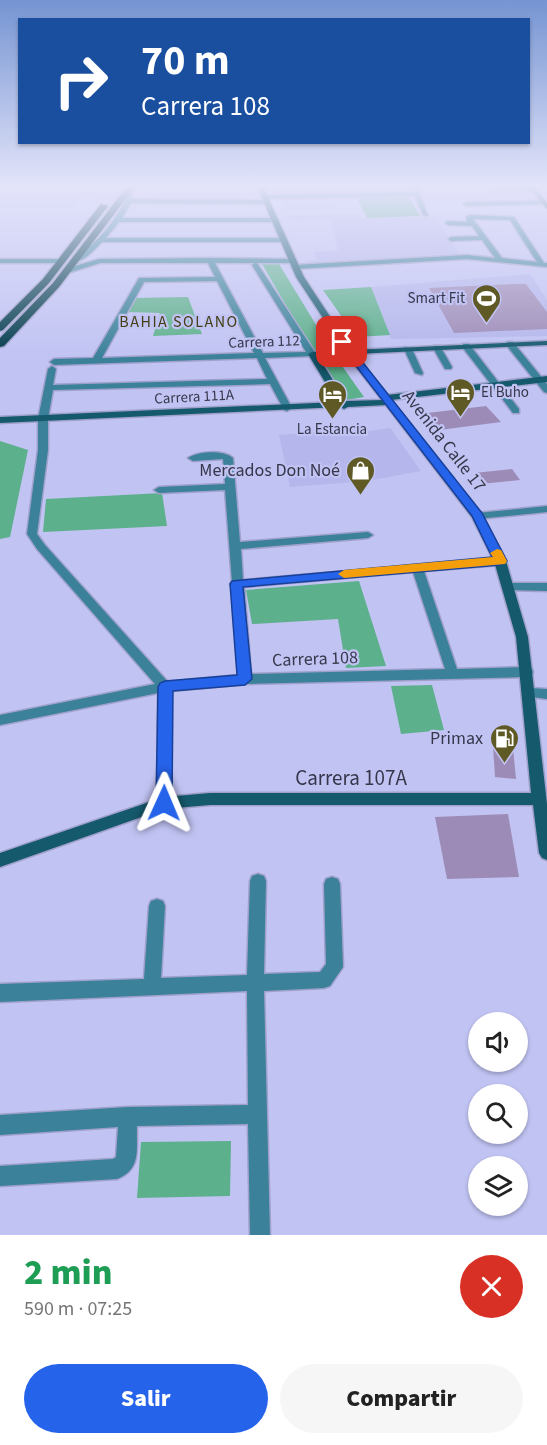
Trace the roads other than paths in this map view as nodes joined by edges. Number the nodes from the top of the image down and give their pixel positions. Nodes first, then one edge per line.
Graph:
1 (76, 242) edge
2 (90, 242) edge
3 (100, 242) edge
4 (284, 242) edge
5 (487, 242) edge
6 (529, 242) edge
7 (95, 248) junction
8 (210, 260) junction
9 (500, 260) junction
10 (0, 261) edge
11 (62, 261) junction
12 (75, 261) junction
13 (99, 261) junction
14 (293, 264) junction
15 (256, 265) dead end
16 (545, 265) edge
17 (68, 271) junction
18 (220, 279) junction
19 (0, 328) edge
20 (547, 343) edge
21 (0, 344) edge
22 (510, 344) junction
23 (466, 346) junction
24 (437, 348) junction
25 (408, 349) junction
26 (349, 352) junction
27 (312, 354) junction
28 (259, 356) junction
29 (96, 361) junction
30 (448, 367) dead end
31 (419, 373) dead end
32 (543, 379) edge
33 (273, 381) junction
34 (495, 384) junction
35 (48, 388) junction
36 (547, 390) edge
37 (387, 400) junction
38 (344, 405) junction
39 (287, 408) junction
40 (516, 411) dead end
41 (43, 419) junction
42 (0, 420) edge
43 (193, 458) dead end
44 (230, 487) junction
45 (159, 490) dead end
46 (547, 509) edge
47 (477, 516) junction
48 (368, 535) dead end
49 (235, 546) junction
50 (500, 561) junction
51 (417, 568) junction
52 (236, 584) junction
53 (509, 587) junction
54 (547, 587) edge
55 (452, 672) junction
56 (527, 672) junction
57 (245, 679) junction
58 (165, 687) junction
59 (529, 693) junction
60 (547, 694) edge
61 (0, 720) edge
62 (539, 800) junction
63 (164, 803) junction
64 (547, 853) edge
65 (0, 861) edge
66 (258, 881) dead end
67 (332, 884) dead end
68 (157, 906) dead end
69 (255, 983) junction
70 (152, 986) junction
71 (0, 993) edge
72 (258, 1114) junction
73 (128, 1116) junction
74 (0, 1125) edge
75 (0, 1176) edge
76 (260, 1235) edge

1 - 11 main road
2 - 12 main road
3 - 7 street
4 - 14 street, Avenida Calle 17
5 - 9 street
6 - 16 street
7 - 12 street
7 - 13 street
8 - 13 street
8 - 14 street
8 - 18 street
9 - 14 street
9 - 16 street
10 - 11 street
11 - 19 main road
12 - 17 main road
13 - 17 street
14 - 26 street, Avenida Calle 17
15 - 27 street
17 - 21 main road
18 - 28 street
18 - 29 street
20 - 22 street, Carrera 112
22 - 23 street, Carrera 112
22 - 32 street
23 - 24 street, Carrera 112
23 - 34 street
24 - 25 street, Carrera 112
24 - 30 street
25 - 26 street, Carrera 112
25 - 31 street
26 - 27 street, Carrera 112
26 - 37 street, Avenida Calle 17
27 - 28 street, Carrera 112
27 - 38 street
28 - 29 street, Carrera 112
28 - 33 street
29 - 35 street, Carrera 112
32 - 34 street, Carrera 111A
32 - 36 street
33 - 35 street
33 - 39 street
34 - 37 street, Carrera 111A
34 - 40 street
35 - 41 street
37 - 38 street, Carrera 111A
37 - 47 street, Avenida Calle 17
38 - 39 street, Carrera 111A
39 - 41 street, Carrera 111A
41 - 42 street, Carrera 111A
41 - 58 street
43 - 44 street
44 - 45 street
44 - 49 street
46 - 47 street
47 - 50 street, Avenida Calle 17
48 - 49 street
49 - 52 street
50 - 51 street
50 - 53 street, Avenida Calle 17
51 - 52 street
51 - 55 street
52 - 57 street
53 - 54 street
53 - 56 street, Avenida Calle 17
55 - 56 street, Carrera 108
55 - 57 street, Carrera 108
56 - 59 street, Avenida Calle 17
57 - 58 street, Carrera 108
58 - 61 street, Carrera 108
58 - 63 street
59 - 60 street
59 - 62 street, Avenida Calle 17
62 - 63 street, Carrera 107A
62 - 64 street, Avenida Calle 17
63 - 65 street, Carrera 107A
66 - 69 street
67 - 69 street
68 - 70 street
69 - 70 street
69 - 72 street
70 - 71 street
72 - 73 street
72 - 76 street
73 - 74 street
73 - 75 street

